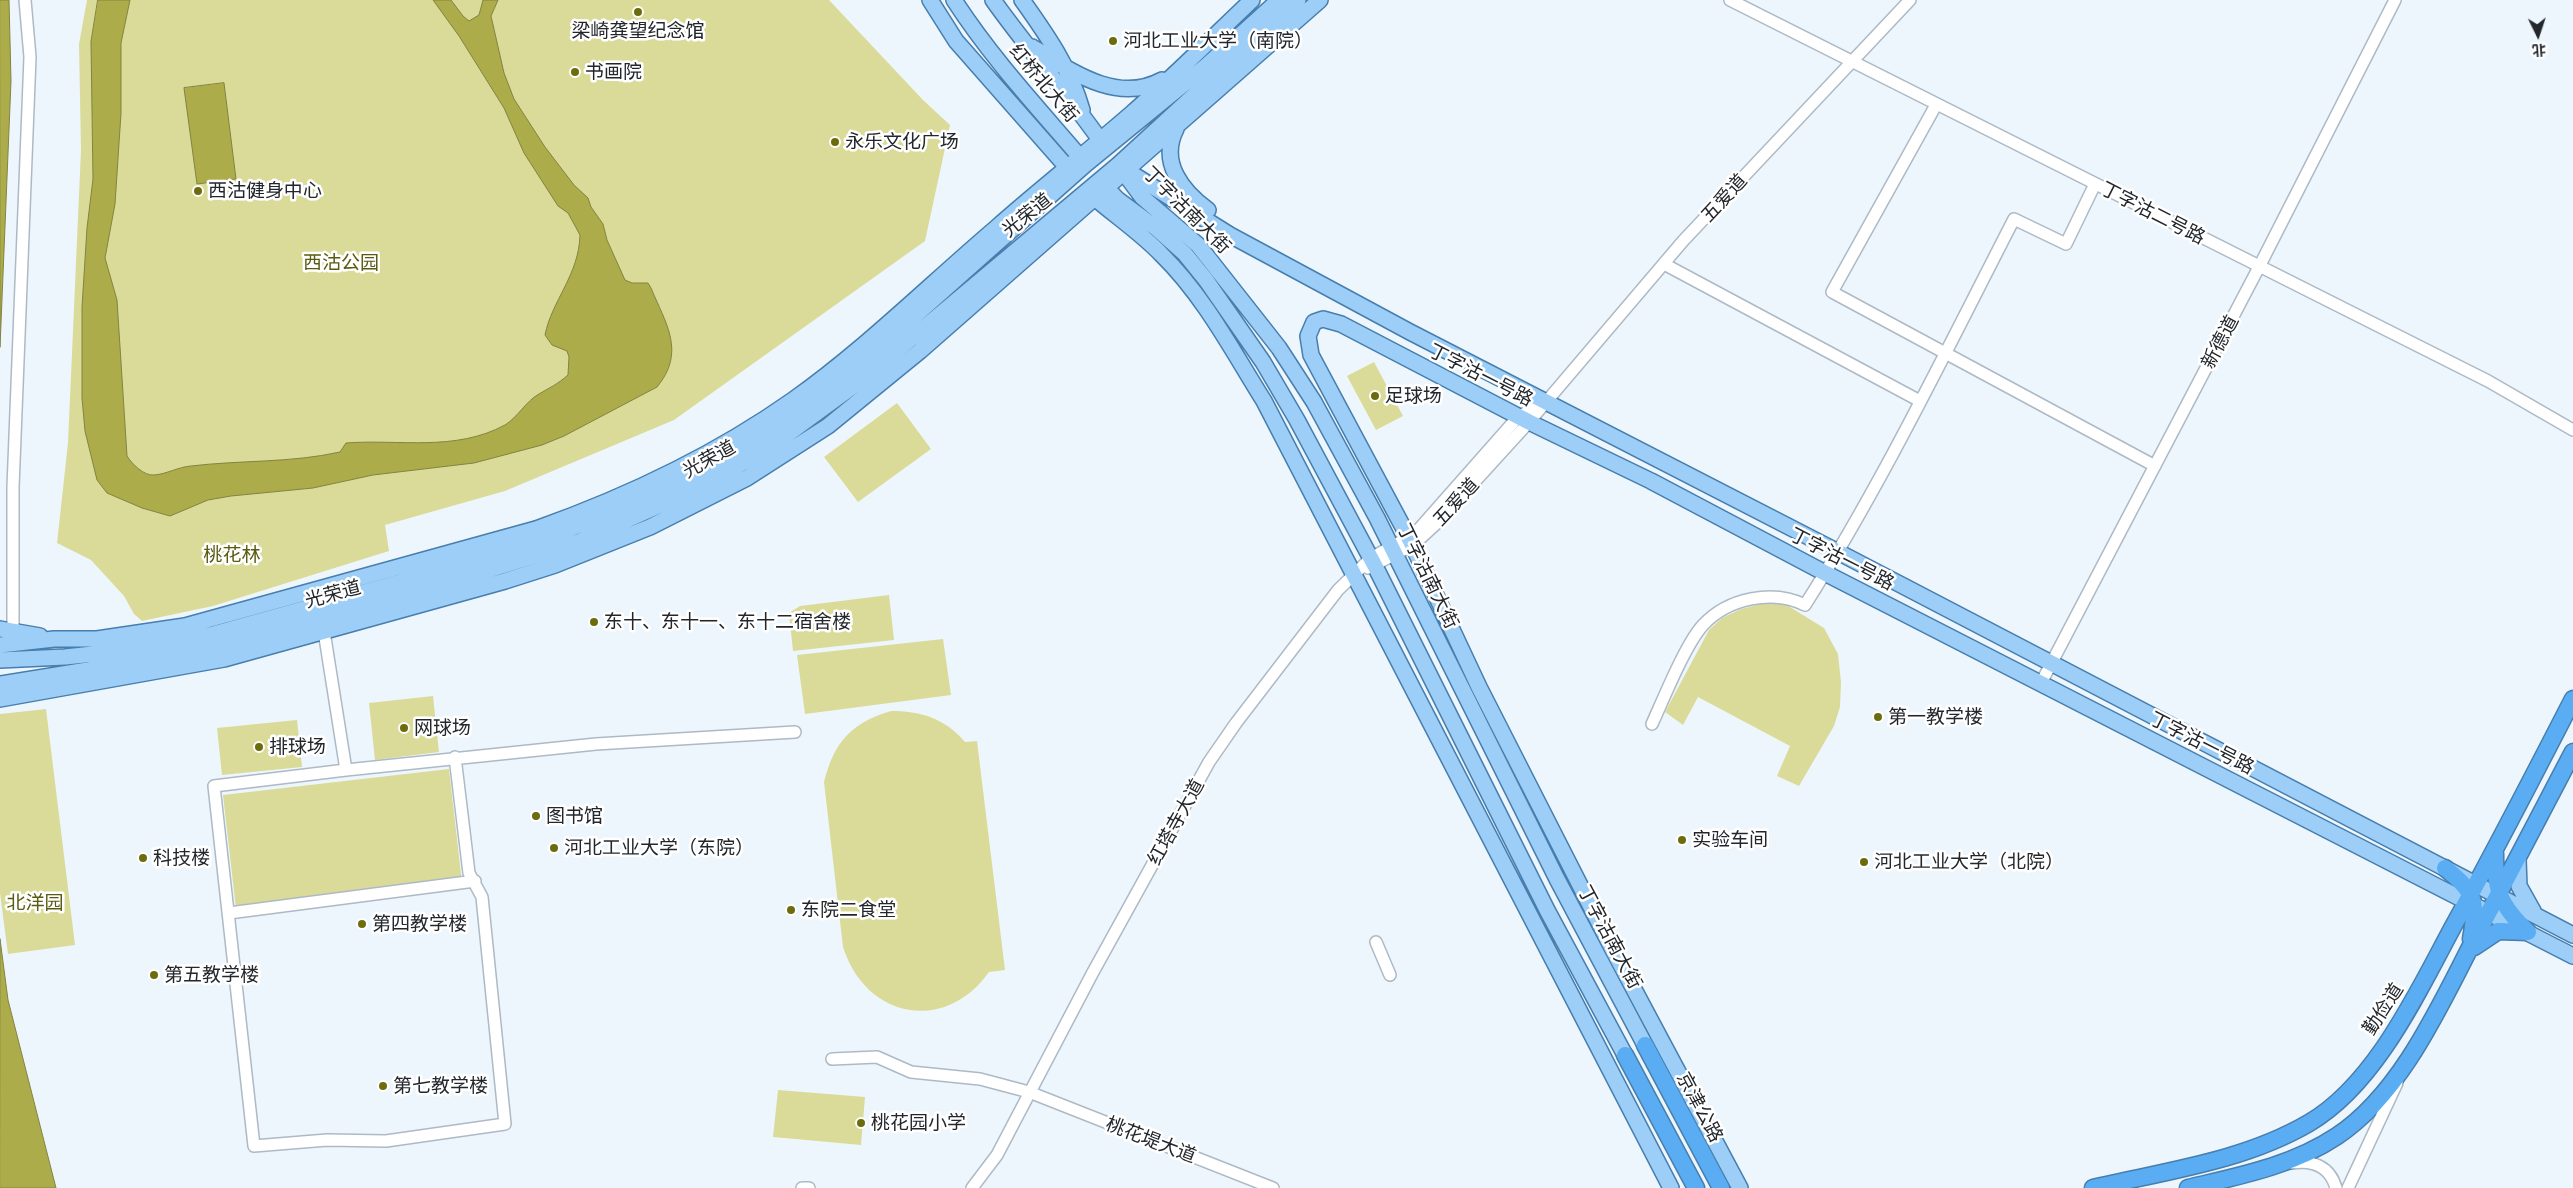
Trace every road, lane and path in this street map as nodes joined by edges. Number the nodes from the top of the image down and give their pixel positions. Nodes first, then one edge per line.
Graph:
1 (25, 0) edge
2 (930, 0) edge
3 (954, 0) edge
4 (993, 0) edge
5 (1022, 0) edge
6 (1252, 0) edge
7 (1279, 0) edge
8 (1298, 0) edge
9 (1320, 0) edge
10 (1730, 0) edge
11 (1910, 0) edge
12 (2394, 0) edge
13 (1023, 42) junction
14 (1852, 63) junction
15 (1067, 68) junction
16 (1172, 75) junction
17 (1936, 105) junction
18 (1084, 117) junction
19 (1177, 127) junction
20 (1103, 144) junction
21 (1083, 160) junction
22 (1123, 169) junction
23 (1070, 171) junction
24 (1103, 184) junction
25 (2094, 184) junction
26 (1091, 195) junction
27 (1254, 247) junction
28 (1664, 264) junction
29 (2259, 267) junction
30 (1945, 352) junction
31 (1920, 401) junction
32 (1545, 402) junction
33 (1524, 420) junction
34 (2573, 430) edge
35 (2155, 466) junction
36 (1411, 541) junction
37 (1393, 550) junction
38 (1838, 552) junction
39 (1373, 562) junction
40 (1825, 573) junction
41 (1354, 574) junction
42 (320, 611) junction
43 (6, 630) edge
44 (54, 639) junction
45 (0, 644) edge
46 (0, 660) edge
47 (2052, 664) junction
48 (2041, 683) junction
49 (0, 684) edge
50 (1479, 687) junction
51 (0, 699) edge
52 (2573, 699) edge
53 (1652, 724) dead end
54 (795, 732) dead end
55 (1492, 749) junction
56 (2573, 752) edge
57 (455, 757) junction
58 (346, 770) junction
59 (2496, 850) junction
60 (2518, 859) junction
61 (2446, 868) joint
62 (475, 881) junction
63 (2499, 895) junction
64 (2479, 906) junction
65 (2510, 912) junction
66 (229, 913) junction
67 (2537, 916) junction
68 (2528, 932) junction
69 (2573, 935) edge
70 (1376, 942) dead end
71 (2468, 952) junction
72 (2573, 956) edge
73 (1390, 975) dead end
74 (1645, 1045) joint
75 (1625, 1055) joint
76 (2411, 1055) junction
77 (832, 1059) dead end
78 (1029, 1092) junction
79 (2275, 1166) junction
80 (802, 1188) edge
81 (809, 1188) edge
82 (972, 1188) edge
83 (1273, 1188) edge
84 (1671, 1188) edge
85 (1696, 1188) edge
86 (1721, 1188) edge
87 (1740, 1188) edge
88 (2093, 1188) edge
89 (2188, 1188) edge
90 (2336, 1188) edge
91 (2348, 1188) edge

1 - 43 street
2 - 23 main road
3 - 21 main road, 红桥北大街
4 - 13 main road, 红桥北大街
5 - 15 main road
6 - 16 main road
7 - 20 main road
8 - 22 main road
9 - 19 main road
10 - 14 street, 丁字沽二号路
11 - 14 street, 五爱道
12 - 29 street, 新德道
13 - 15 main road
13 - 18 main road, 红桥北大街
14 - 17 street, 丁字沽二号路
14 - 28 street, 五爱道
15 - 16 main road
15 - 18 main road
16 - 20 main road
17 - 25 street, 丁字沽二号路
17 - 30 street
18 - 20 main road, 红桥北大街
19 - 22 main road
19 - 27 main road
20 - 21 main road
20 - 22 main road, 红桥北大街
21 - 23 main road
21 - 24 main road, 红桥北大街
22 - 24 main road, 光荣道
22 - 27 main road, 丁字沽一号路
22 - 37 main road, 丁字沽南大街
23 - 26 main road
23 - 42 main road
24 - 26 main road, 光荣道
24 - 39 main road, 丁字沽南大街
25 - 29 street, 丁字沽二号路
25 - 30 street
26 - 41 main road
26 - 42 main road, 光荣道
27 - 32 main road, 丁字沽一号路
28 - 31 street
28 - 32 street, 五爱道
29 - 34 street, 丁字沽二号路
29 - 35 street, 新德道
30 - 31 street
30 - 35 street
31 - 38 street
32 - 33 street, 五爱道
32 - 38 main road, 丁字沽一号路
33 - 36 street, 五爱道
33 - 36 main road, 丁字沽一号路
33 - 40 main road, 丁字沽一号路
35 - 47 street, 新德道
36 - 37 street, 五爱道
36 - 50 main road
37 - 39 street, 红塔寺大道
37 - 55 main road, 丁字沽南大街
38 - 40 street
38 - 47 main road, 丁字沽一号路
39 - 41 street, 红塔寺大道
39 - 75 main road, 丁字沽南大街
40 - 48 main road, 丁字沽一号路
40 - 53 street
41 - 78 street, 红塔寺大道
41 - 84 main road
42 - 44 main road
42 - 46 main road, 光荣道
42 - 49 main road, 光荣道
42 - 51 main road
42 - 58 street
43 - 44 main road
44 - 45 main road
47 - 48 street, 新德道
47 - 61 main road, 丁字沽一号路
48 - 64 main road, 丁字沽一号路
50 - 55 main road
50 - 87 main road
52 - 59 highway, 勤俭道
54 - 57 street
55 - 74 main road, 丁字沽南大街
56 - 60 highway, 勤俭道
57 - 58 street
57 - 62 street
58 - 66 street
59 - 63 highway
59 - 64 highway, 勤俭道
60 - 63 highway, 勤俭道
60 - 67 main road
61 - 64 highway
62 - 66 street
62 - 66 street
63 - 64 highway, 勤俭道
63 - 64 main road, 丁字沽一号路
63 - 65 highway
63 - 67 main road, 丁字沽一号路
64 - 65 main road
64 - 68 main road, 丁字沽一号路
64 - 71 highway, 勤俭道
64 - 88 highway, 勤俭道
65 - 67 main road
65 - 68 highway
67 - 69 main road, 丁字沽一号路
68 - 71 highway
68 - 72 main road, 丁字沽一号路
70 - 73 street
71 - 76 highway, 勤俭道
74 - 86 highway, 京津公路
75 - 85 highway
76 - 79 highway, 勤俭道
76 - 91 street
77 - 78 street, 桃花堤大道
78 - 82 street, 红塔寺大道
78 - 83 street, 桃花堤大道
79 - 89 highway, 勤俭道
79 - 90 street
80 - 81 street

